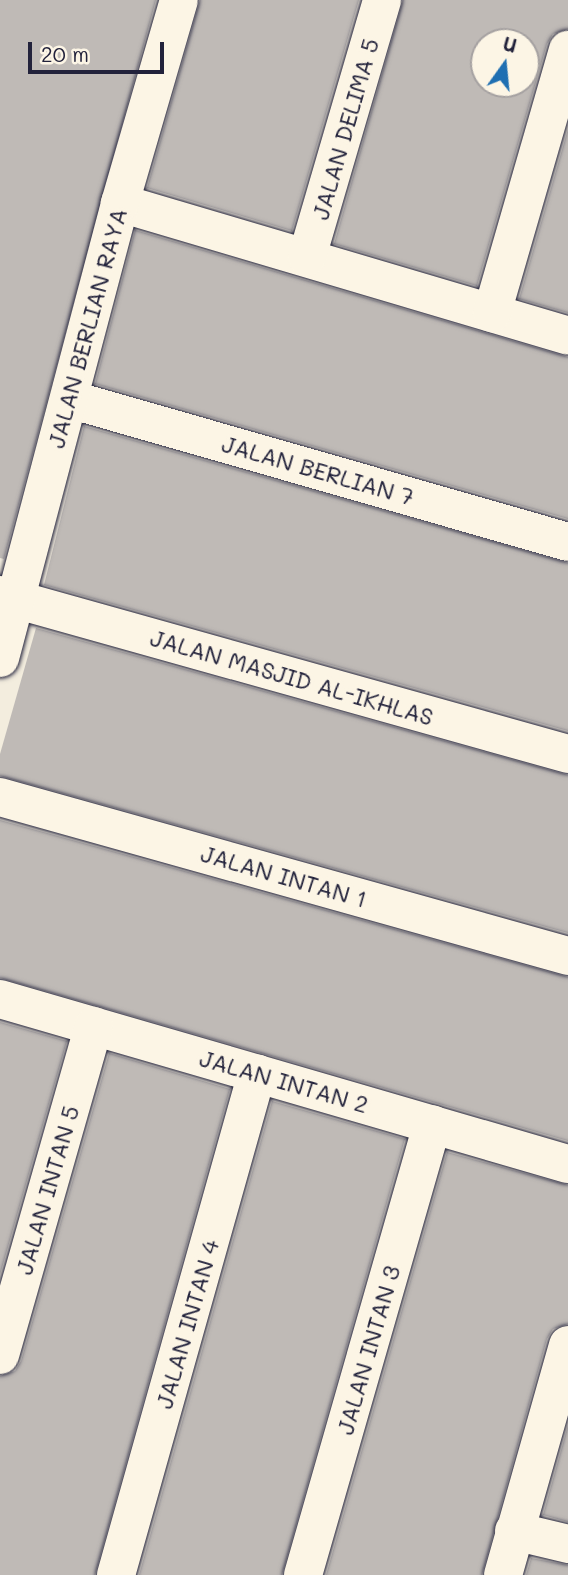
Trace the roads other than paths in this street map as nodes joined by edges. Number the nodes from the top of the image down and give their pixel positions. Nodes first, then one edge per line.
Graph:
1 (180, 0) edge
2 (382, 0) edge
3 (568, 50) edge
4 (120, 203) junction
5 (307, 257) junction
6 (492, 313) junction
7 (568, 336) edge
8 (69, 398) junction
9 (568, 542) edge
10 (8, 597) edge
11 (0, 658) edge
12 (568, 754) edge
13 (0, 797) edge
14 (568, 956) edge
15 (0, 999) edge
16 (94, 1026) junction
17 (257, 1073) junction
18 (432, 1124) junction
19 (568, 1164) edge
20 (568, 1345) edge
21 (0, 1355) edge
22 (514, 1531) junction
23 (568, 1544) edge
24 (117, 1575) edge
25 (303, 1575) edge
26 (503, 1575) edge

1 - 4 street, JALAN BERLIAN RAYA
2 - 5 street, JALAN DELIMA 5
3 - 6 street
4 - 5 street
4 - 8 street, JALAN BERLIAN RAYA
5 - 6 street
6 - 7 street
8 - 9 street, JALAN BERLIAN 7
8 - 10 street, JALAN BERLIAN RAYA
10 - 11 street, JALAN BERLIAN RAYA
10 - 12 street, JALAN MASJID AL-IKHLAS
13 - 14 street, JALAN INTAN 1
15 - 16 street, JALAN INTAN 2
16 - 17 street, JALAN INTAN 2
16 - 21 street, JALAN INTAN 5
17 - 18 street, JALAN INTAN 2
17 - 24 street, JALAN INTAN 4
18 - 19 street, JALAN INTAN 2
18 - 25 street, JALAN INTAN 3
20 - 22 street
22 - 23 street
22 - 26 street

